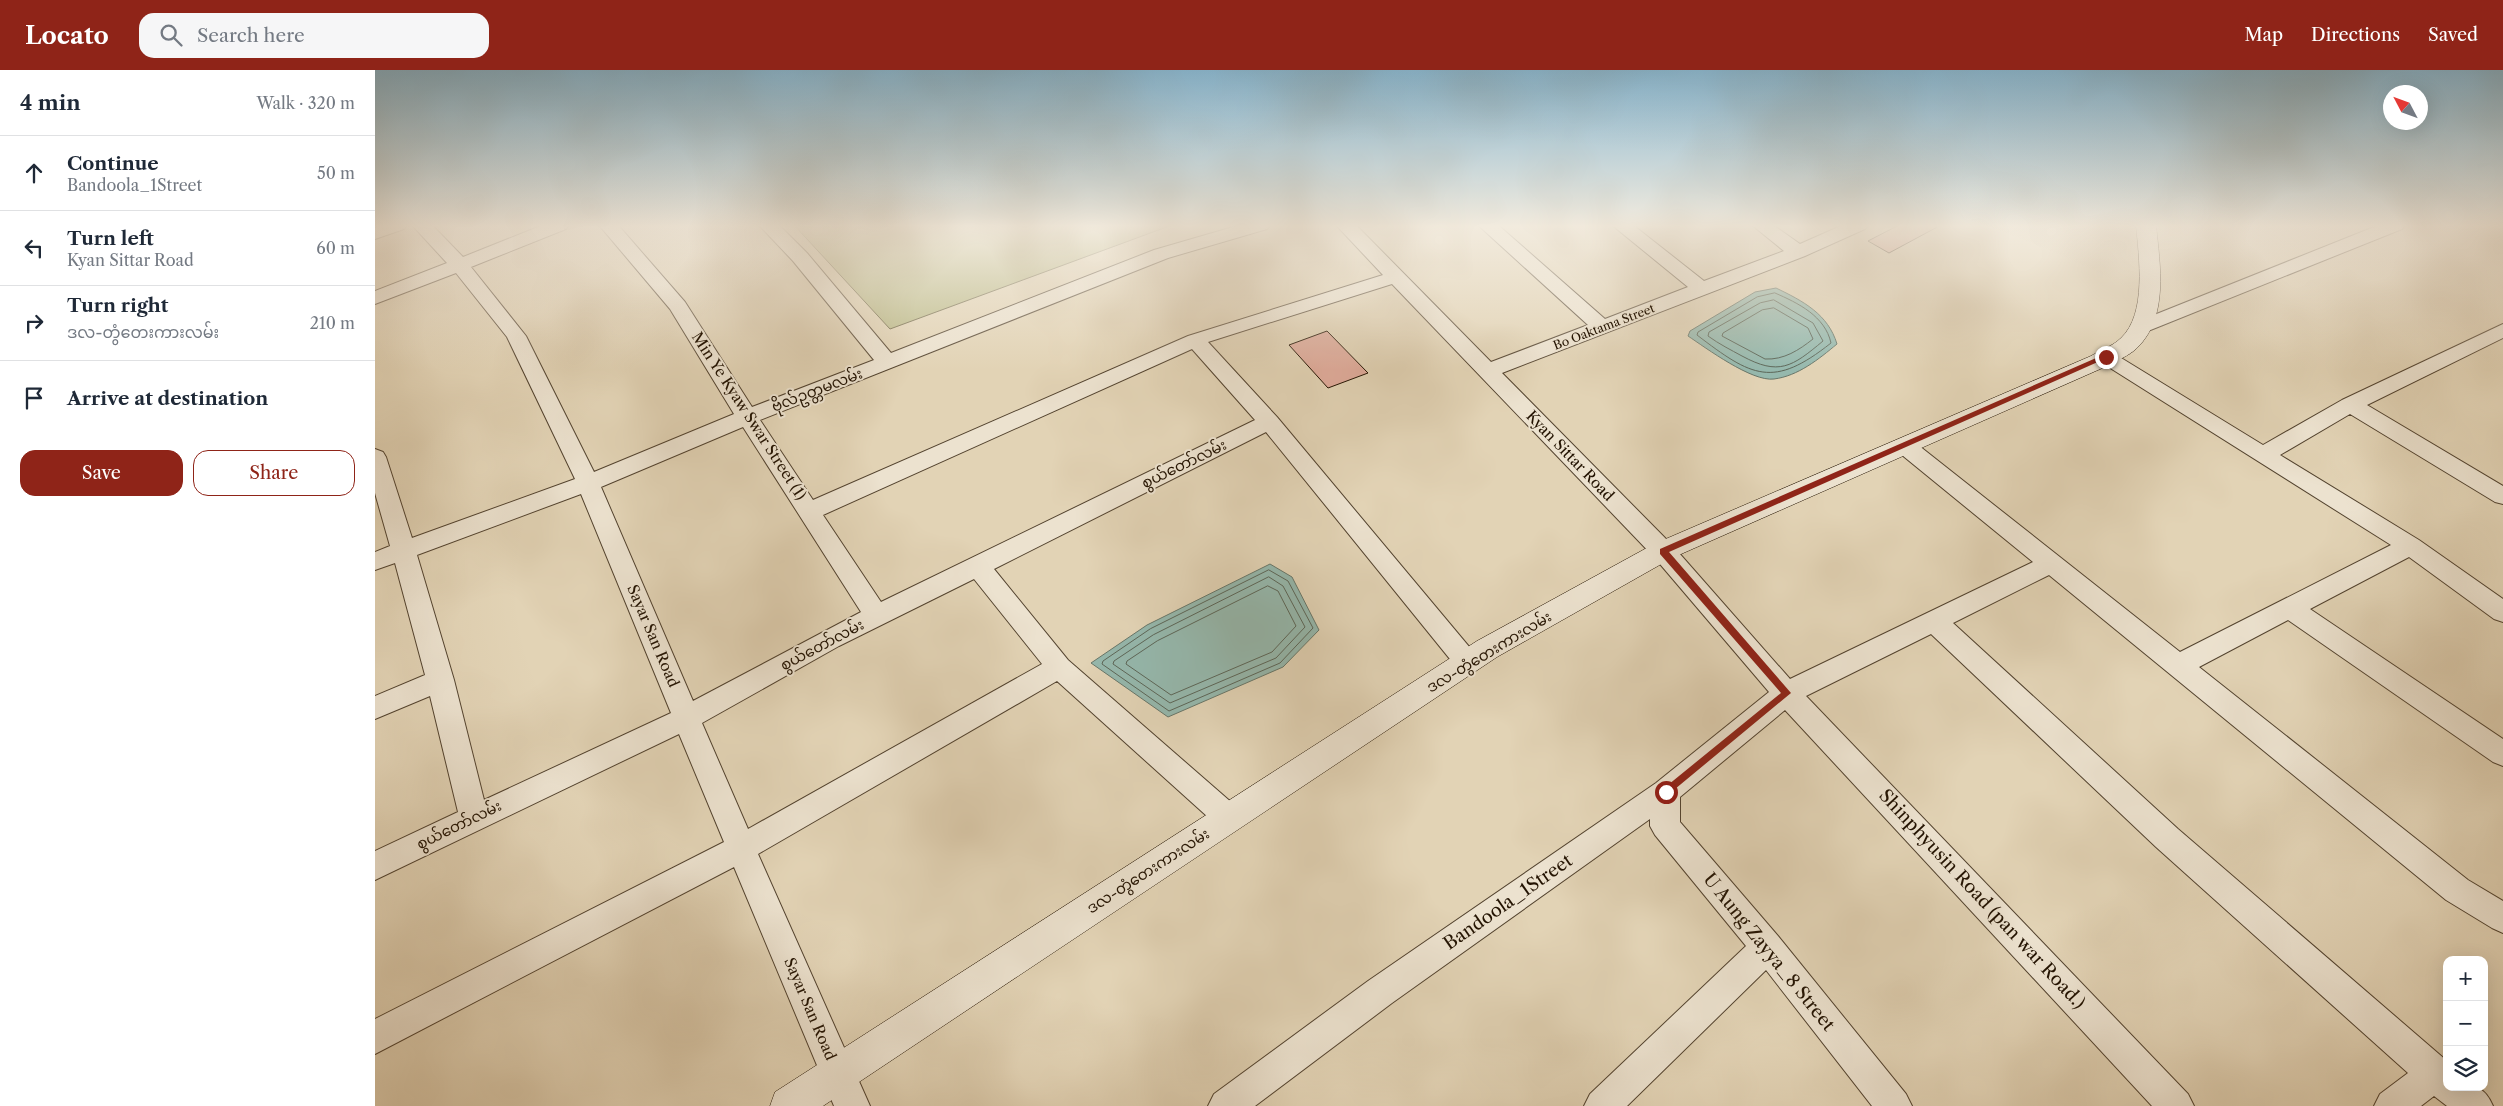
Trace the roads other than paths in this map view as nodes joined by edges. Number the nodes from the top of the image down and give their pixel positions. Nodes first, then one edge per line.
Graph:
1 (439, 273) edge
2 (467, 273) edge
3 (650, 273) edge
4 (815, 273) edge
5 (1112, 273) edge
6 (1391, 273) edge
7 (1542, 273) edge
8 (1682, 273) edge
9 (1743, 273) edge
10 (2149, 273) edge
11 (2275, 273) edge
12 (1395, 277) junction
13 (1702, 289) junction
14 (375, 298) edge
15 (1602, 327) junction
16 (2141, 327) junction
17 (2503, 330) edge
18 (1195, 340) junction
19 (2106, 357) junction
20 (887, 362) junction
21 (1488, 371) junction
22 (2350, 405) junction
23 (747, 417) junction
24 (1269, 422) junction
25 (1905, 446) junction
26 (2262, 454) junction
27 (375, 457) edge
28 (588, 482) junction
29 (2500, 490) edge
30 (809, 511) junction
31 (2410, 546) junction
32 (405, 550) junction
33 (1663, 552) junction
34 (375, 562) edge
35 (2052, 563) junction
36 (978, 566) junction
37 (2291, 609) junction
38 (2503, 612) edge
39 (877, 616) junction
40 (1934, 621) junction
41 (1467, 662) junction
42 (2179, 665) junction
43 (1059, 667) junction
44 (441, 680) junction
45 (1786, 693) junction
46 (375, 708) edge
47 (687, 718) junction
48 (2503, 754) edge
49 (1666, 792) junction
50 (474, 817) junction
51 (1229, 818) junction
52 (741, 848) junction
53 (375, 866) edge
54 (2503, 918) edge
55 (1767, 947) junction
56 (375, 1037) edge
57 (838, 1074) junction
58 (2443, 1081) edge
59 (2443, 1082) edge
60 (2456, 1091) edge
61 (789, 1106) edge
62 (852, 1106) edge
63 (1226, 1106) edge
64 (1602, 1106) edge
65 (1894, 1106) edge
66 (2176, 1106) edge
67 (2393, 1106) edge
68 (2475, 1106) edge

1 - 14 street
2 - 28 street, Sayar San Road
3 - 23 street, Min Ye Kyaw Swar Street (1)
4 - 20 street
5 - 20 street, ဗိုလ်ဥတ္တမလမ်း
6 - 12 street, Kyan Sittar Road
7 - 15 street
8 - 13 street
9 - 13 street, Bo Oaktama Street
10 - 16 main road, ဒလ-တွံတေးကားလမ်း
11 - 16 street
12 - 18 street
12 - 21 street, Kyan Sittar Road
13 - 15 street, Bo Oaktama Street
15 - 21 street, Bo Oaktama Street
16 - 19 main road, ဒလ-တွံတေးကားလမ်း
17 - 22 street
18 - 24 street
18 - 30 street
19 - 25 main road, ဒလ-တွံတေးကားလမ်း
19 - 26 street
20 - 23 street, ဗိုလ်ဥတ္တမလမ်း
21 - 33 street, Kyan Sittar Road
22 - 26 street
22 - 29 street
23 - 28 street, ဗိုလ်ဥတ္တမလမ်း
23 - 30 street, Min Ye Kyaw Swar Street (1)
24 - 36 street, စွယ်တော်လမ်း
24 - 41 street
25 - 33 main road, ဒလ-တွံတေးကားလမ်း
25 - 35 street
26 - 31 street
27 - 32 street
28 - 32 street, ဗိုလ်ဥတ္တမလမ်း
28 - 47 street, Sayar San Road
30 - 39 street, Min Ye Kyaw Swar Street (1)
31 - 37 street
31 - 38 street
32 - 34 street, ဗိုလ်ဥတ္တမလမ်း
32 - 44 street
33 - 41 main road, ဒလ-တွံတေးကားလမ်း
33 - 45 street, Kyan Sittar Road
35 - 40 street, Bandoola_1Street
35 - 42 street
36 - 39 street, စွယ်တော်လမ်း
36 - 43 street
37 - 42 street
37 - 48 street
39 - 47 street, စွယ်တော်လမ်း
40 - 45 street, Bandoola_1Street
40 - 58 street
41 - 51 main road, ဒလ-တွံတေးကားလမ်း
42 - 54 street
43 - 51 street
43 - 52 street
44 - 46 street
44 - 50 street
45 - 49 street, Bandoola_1Street
45 - 66 street, Shinphyusin Road (pan war Road.)
47 - 50 street, စွယ်တော်လမ်း
47 - 52 street, Sayar San Road
49 - 55 street, U Aung Zayya_8 Street
49 - 63 street, Bandoola_1Street
50 - 53 street, စွယ်တော်လမ်း
51 - 57 main road, ဒလ-တွံတေးကားလမ်း
52 - 56 street
52 - 57 street, Sayar San Road
55 - 64 street
55 - 65 street, U Aung Zayya_8 Street
57 - 61 main road, ဒလ-တွံတေးကားလမ်း
57 - 62 street, Sayar San Road
59 - 67 street
60 - 68 street

